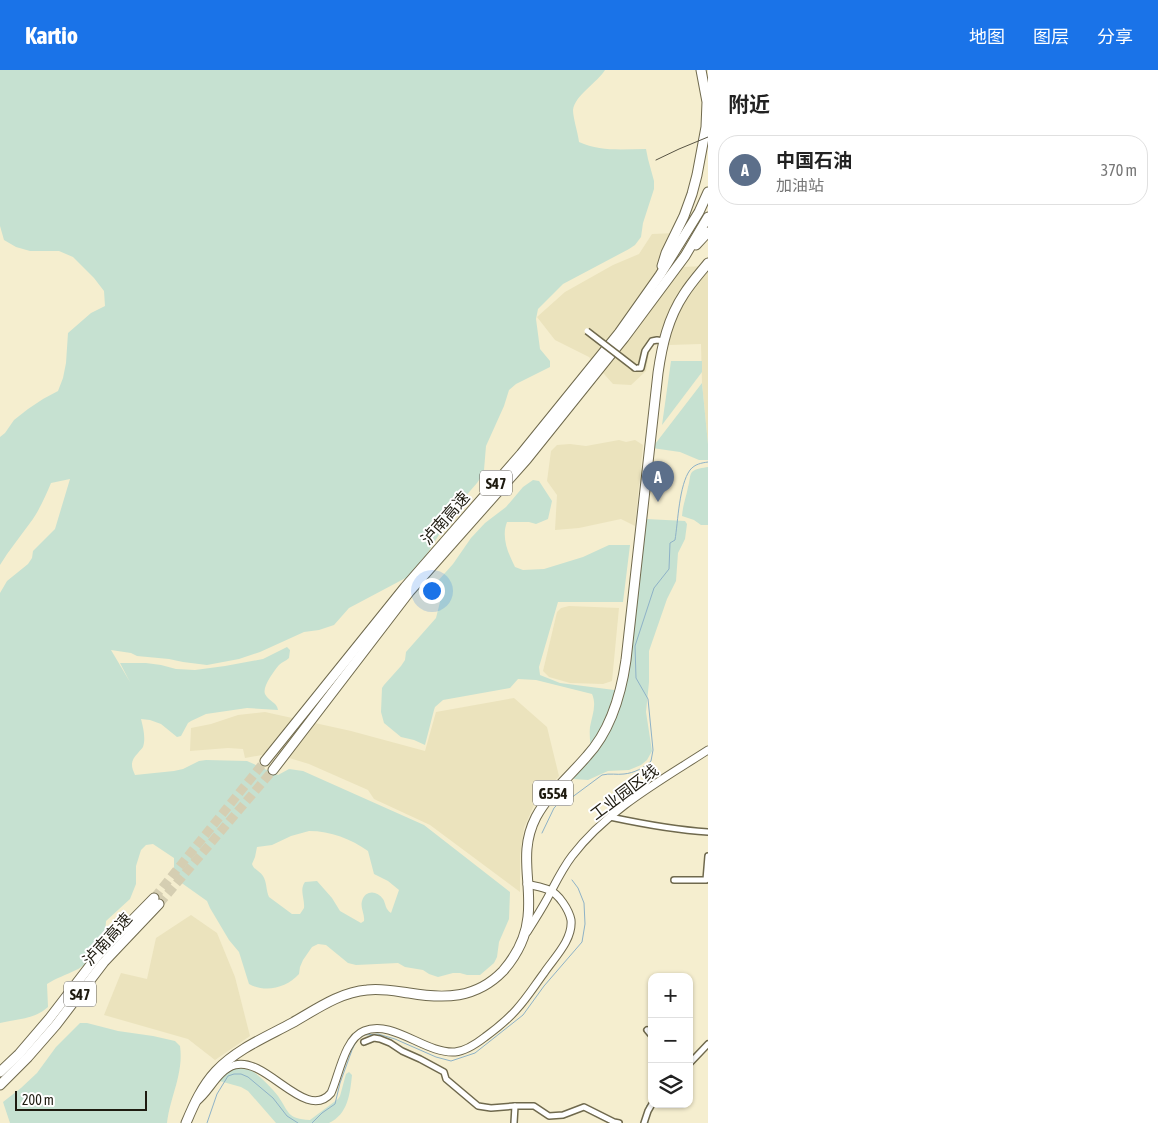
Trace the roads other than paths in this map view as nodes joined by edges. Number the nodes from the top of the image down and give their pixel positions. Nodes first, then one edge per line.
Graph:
1 (701, 70) edge
2 (708, 94) edge
3 (707, 102) edge
4 (708, 192) edge
5 (708, 217) edge
6 (708, 232) edge
7 (685, 256) junction
8 (708, 263) edge
9 (660, 275) junction
10 (587, 331) dead end
11 (664, 341) junction
12 (708, 750) edge
13 (265, 761) tunnel mouth
14 (273, 770) tunnel mouth
15 (610, 817) junction
16 (708, 832) edge
17 (708, 856) edge
18 (674, 880) dead end
19 (527, 884) junction
20 (551, 891) junction
21 (521, 943) junction
22 (391, 1038) junction
23 (364, 1042) dead end
24 (708, 1044) edge
25 (690, 1063) edge
26 (0, 1072) edge
27 (0, 1085) edge
28 (194, 1103) junction
29 (515, 1106) junction
30 (650, 1108) edge
31 (644, 1120) edge
32 (186, 1123) edge
33 (514, 1123) edge
34 (619, 1123) edge

1 - 3 highway
2 - 3 highway
3 - 9 highway
4 - 9 highway, 泸南高速 / S47
5 - 7 highway, 泸南高速 / S47
6 - 7 highway
7 - 14 highway, 泸南高速 / S47
8 - 11 highway, G554
9 - 13 highway, 泸南高速 / S47
10 - 11 street, bridge
11 - 19 highway, G554
12 - 15 street, 工业园区线
15 - 16 street
15 - 20 street, 工业园区线
17 - 18 street
19 - 20 street
19 - 21 highway, G554
20 - 21 street, 工业园区线
20 - 22 street
21 - 28 highway, G554
22 - 23 street
22 - 28 street
22 - 29 street
24 - 25 street
26 - 27 highway, 泸南高速 / S47
28 - 32 highway, G554
29 - 33 street
29 - 34 street
30 - 31 street

